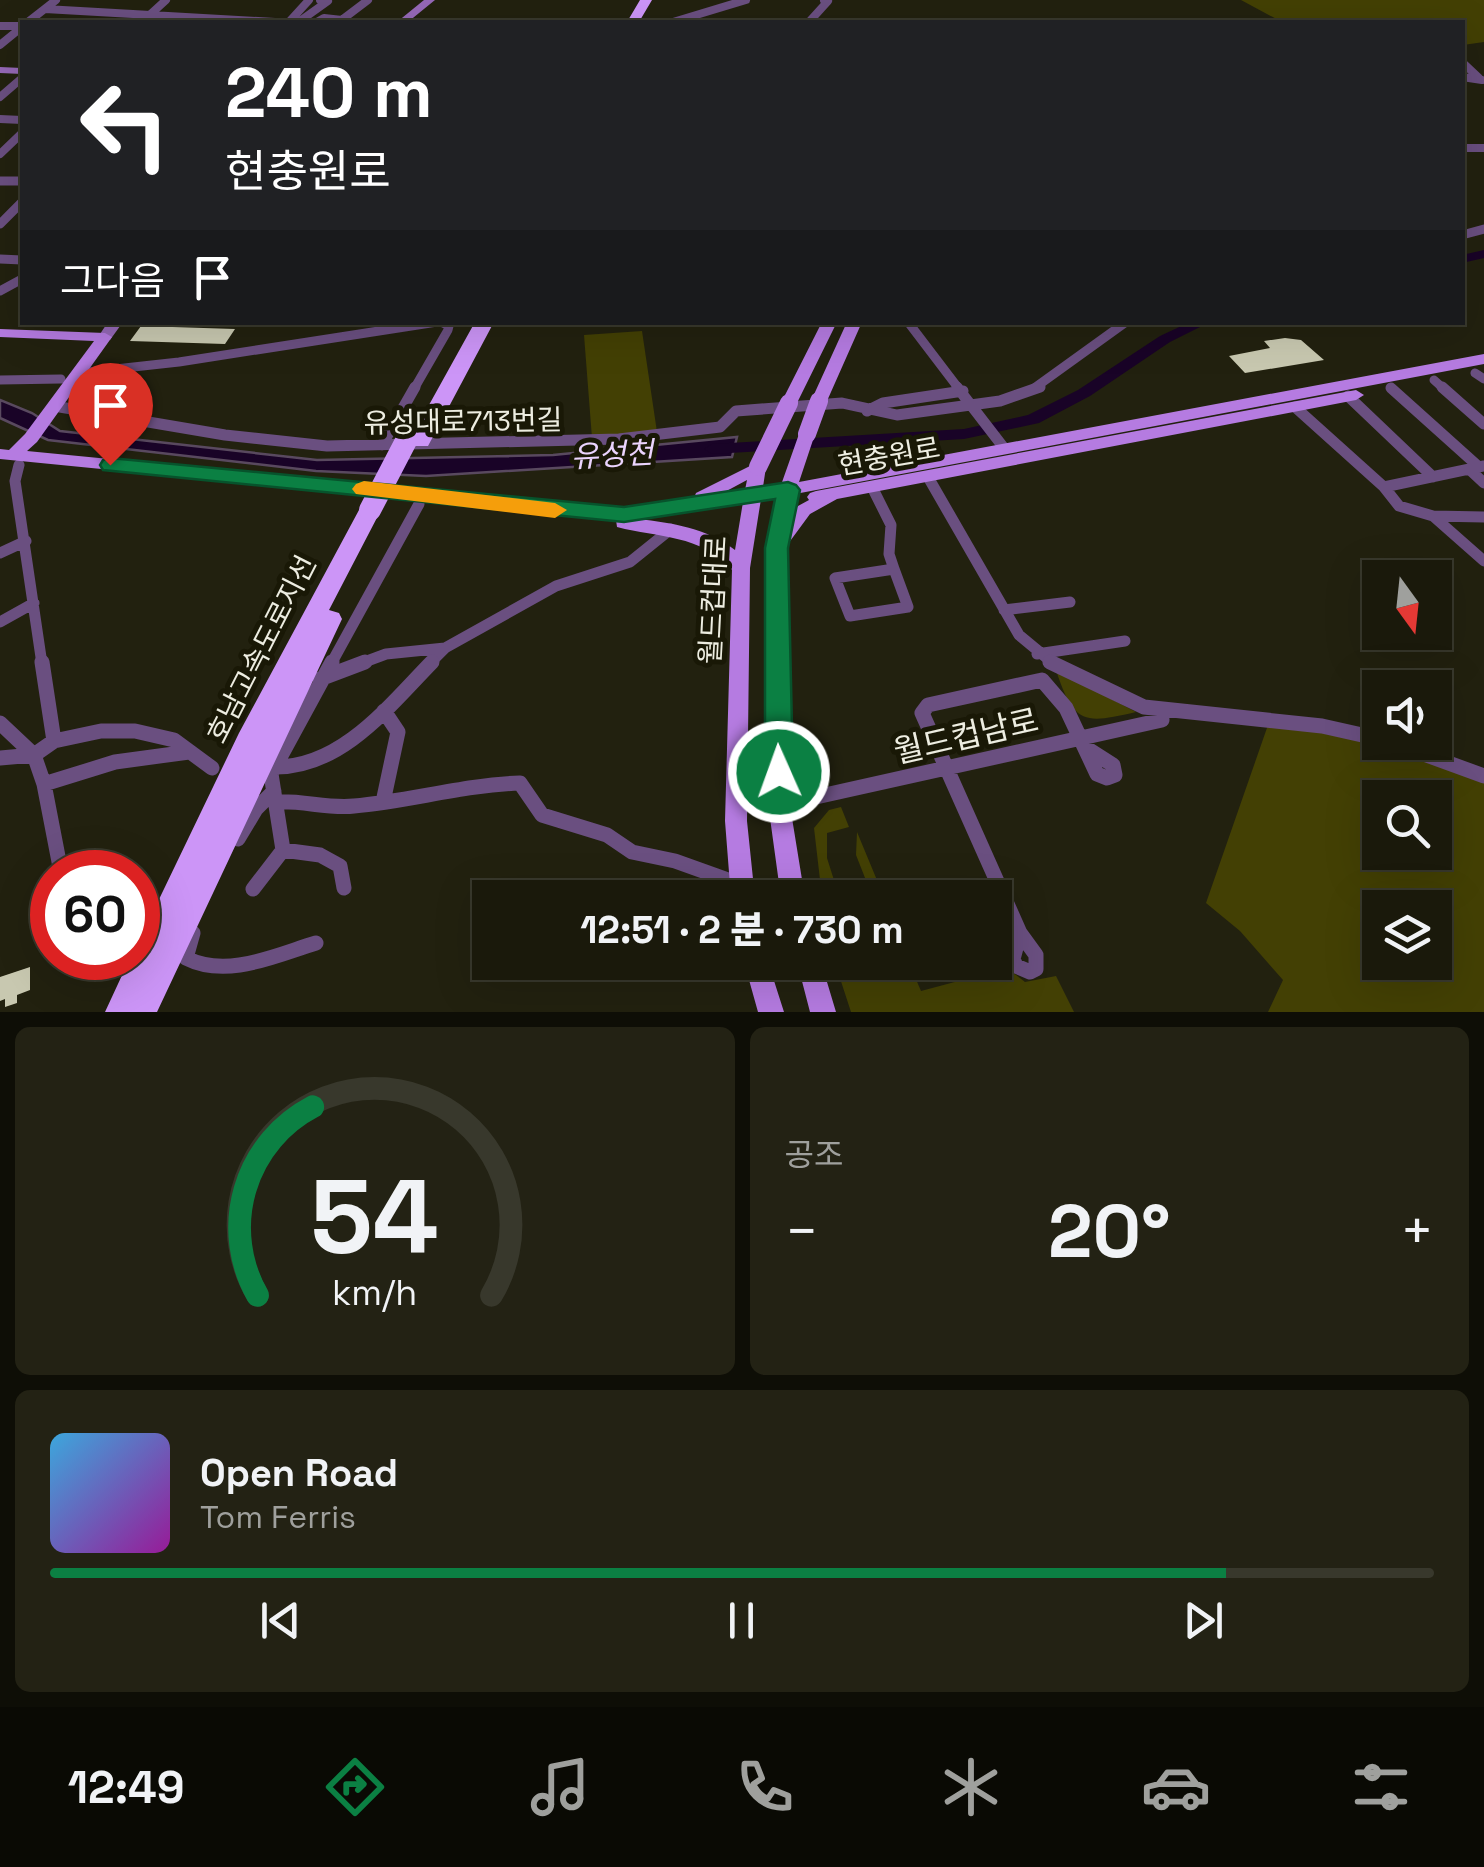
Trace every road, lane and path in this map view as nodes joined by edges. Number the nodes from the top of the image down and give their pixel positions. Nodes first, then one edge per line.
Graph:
1 (56, 0) edge
2 (166, 0) edge
3 (309, 0) edge
4 (320, 0) edge
5 (329, 0) edge
6 (368, 0) edge
7 (430, 0) edge
8 (441, 0) edge
9 (746, 0) edge
10 (824, 0) edge
11 (355, 2) edge
12 (45, 9) junction
13 (150, 15) junction
14 (31, 20) edge
15 (144, 20) edge
16 (239, 20) edge
17 (290, 20) edge
18 (301, 20) edge
19 (337, 20) edge
20 (405, 20) edge
21 (416, 20) edge
22 (680, 20) edge
23 (811, 20) edge
24 (20, 28) edge
25 (10, 37) junction
26 (20, 37) edge
27 (0, 44) edge
28 (20, 76) edge
29 (0, 97) edge
30 (20, 135) edge
31 (0, 154) edge
32 (20, 204) edge
33 (1, 223) edge
34 (420, 325) edge
35 (446, 325) edge
36 (471, 325) edge
37 (483, 325) edge
38 (828, 325) edge
39 (854, 325) edge
40 (910, 325) edge
41 (1122, 325) edge
42 (104, 330) edge
43 (0, 333) edge
44 (1482, 371) edge
45 (79, 373) junction
46 (61, 379) junction
47 (0, 380) edge
48 (1434, 380) junction
49 (1392, 388) junction
50 (963, 391) junction
51 (1348, 396) junction
52 (1295, 406) junction
53 (49, 407) junction
54 (976, 408) junction
55 (867, 411) junction
56 (1159, 418) junction
57 (1484, 424) edge
58 (24, 437) junction
59 (414, 440) junction
60 (1112, 442) junction
61 (1000, 443) junction
62 (382, 446) junction
63 (5, 460) edge
64 (796, 464) junction
65 (110, 465) junction
66 (758, 467) junction
67 (1478, 468) edge
68 (928, 477) junction
69 (1433, 477) junction
70 (1484, 483) edge
71 (850, 485) junction
72 (872, 487) junction
73 (1384, 487) junction
74 (786, 496) junction
75 (749, 502) junction
76 (419, 504) junction
77 (377, 510) junction
78 (656, 512) junction
79 (1433, 516) junction
80 (1484, 516) edge
81 (622, 523) junction
82 (671, 529) junction
83 (26, 542) junction
84 (776, 548) junction
85 (0, 553) edge
86 (1484, 561) edge
87 (742, 568) junction
88 (894, 569) junction
89 (34, 602) junction
90 (1070, 602) dead end
91 (1004, 610) junction
92 (0, 622) edge
93 (1125, 641) dead end
94 (445, 648) junction
95 (1037, 654) junction
96 (320, 679) junction
97 (384, 711) junction
98 (1162, 720) dead end
99 (0, 722) edge
100 (1362, 735) edge
101 (54, 741) junction
102 (1085, 744) junction
103 (188, 752) junction
104 (34, 756) junction
105 (0, 758) edge
106 (1440, 760) edge
107 (212, 768) dead end
108 (945, 768) junction
109 (1484, 776) edge
110 (272, 781) junction
111 (44, 784) junction
112 (780, 798) junction
113 (383, 802) junction
114 (57, 850) edge
115 (284, 850) junction
116 (717, 880) edge
117 (741, 880) edge
118 (789, 880) edge
119 (344, 888) dead end
120 (253, 889) dead end
121 (160, 926) edge
122 (1020, 933) dead end
123 (316, 944) dead end
124 (129, 980) edge
125 (135, 980) edge
126 (761, 980) edge
127 (814, 980) edge
128 (106, 1012) edge
129 (121, 1012) edge
130 (140, 1012) edge
131 (771, 1012) edge
132 (823, 1012) edge

1 - 12 street
2 - 13 street
3 - 17 street
4 - 5 street
5 - 18 street
6 - 19 street
7 - 20 street
8 - 21 street
9 - 22 street
10 - 23 street
11 - 19 street
12 - 13 street
12 - 14 street
13 - 15 street
13 - 16 street
24 - 25 street
25 - 26 street
25 - 27 street
28 - 29 street
30 - 31 street
32 - 33 street
34 - 45 street
35 - 62 street
36 - 59 highway, 호남고속도로지선
37 - 59 highway, 호남고속도로지선
38 - 66 main road, 월드컵대로, bridge
39 - 64 main road, bridge
40 - 50 street
41 - 54 street, 유성대로713번길
42 - 43 main road
42 - 45 main road
42 - 46 main road
44 - 48 main road, 현충원로
44 - 56 main road, 현충원로
45 - 53 main road
46 - 47 street
46 - 53 main road
48 - 49 main road, 현충원로
48 - 57 street
49 - 51 main road, 현충원로
49 - 67 street
50 - 54 street
50 - 55 street, 유성대로713번길
51 - 52 main road, 현충원로
51 - 69 street
52 - 60 main road, 현충원로
52 - 73 street
53 - 58 main road
53 - 62 street, 유성대로713번길
54 - 55 street, 유성대로713번길
54 - 61 street
55 - 62 street, 유성대로713번길
56 - 60 main road
56 - 61 main road, 현충원로
58 - 63 main road
58 - 65 main road
59 - 77 highway, 호남고속도로지선
60 - 68 main road, 현충원로
61 - 71 main road, 현충원로
63 - 65 main road
63 - 76 main road, 현충원로
63 - 83 street
64 - 71 main road
64 - 74 main road
65 - 78 main road, 현충원로
66 - 75 main road, 월드컵대로
66 - 78 main road
67 - 69 street
67 - 70 street
68 - 72 main road, 현충원로
68 - 91 street
69 - 73 street
71 - 72 main road, 현충원로
71 - 74 main road, 현충원로
71 - 84 main road
72 - 88 street
73 - 79 street
74 - 75 main road, 현충원로
74 - 84 main road
75 - 78 main road, 현충원로
75 - 81 main road, 현충원로
75 - 87 main road, 월드컵대로
76 - 81 main road, 현충원로
76 - 96 street
77 - 121 highway, 호남고속도로지선
77 - 130 highway, 호남고속도로지선
79 - 80 street
79 - 86 street
81 - 82 main road
82 - 87 main road
82 - 94 street
83 - 85 street
83 - 89 street
84 - 112 main road
87 - 117 main road, 월드컵대로
88 - 88 street
89 - 92 street
89 - 101 street
90 - 91 street
91 - 95 street
93 - 95 street
94 - 96 street
94 - 97 street
95 - 100 street
96 - 110 street
97 - 110 street
97 - 113 street
98 - 102 street, 월드컵남로
99 - 104 street
101 - 103 street
101 - 104 street
102 - 108 street, 월드컵남로
102 - 108 street
103 - 107 street
103 - 111 street
104 - 105 street
104 - 111 street
106 - 109 street
108 - 112 street, 월드컵남로
108 - 122 street
110 - 113 street
110 - 115 street
110 - 123 street
111 - 114 street
112 - 118 main road
113 - 116 street
115 - 119 street
115 - 120 street
124 - 128 highway
125 - 129 highway, 호남고속도로지선
126 - 131 main road
127 - 132 main road

